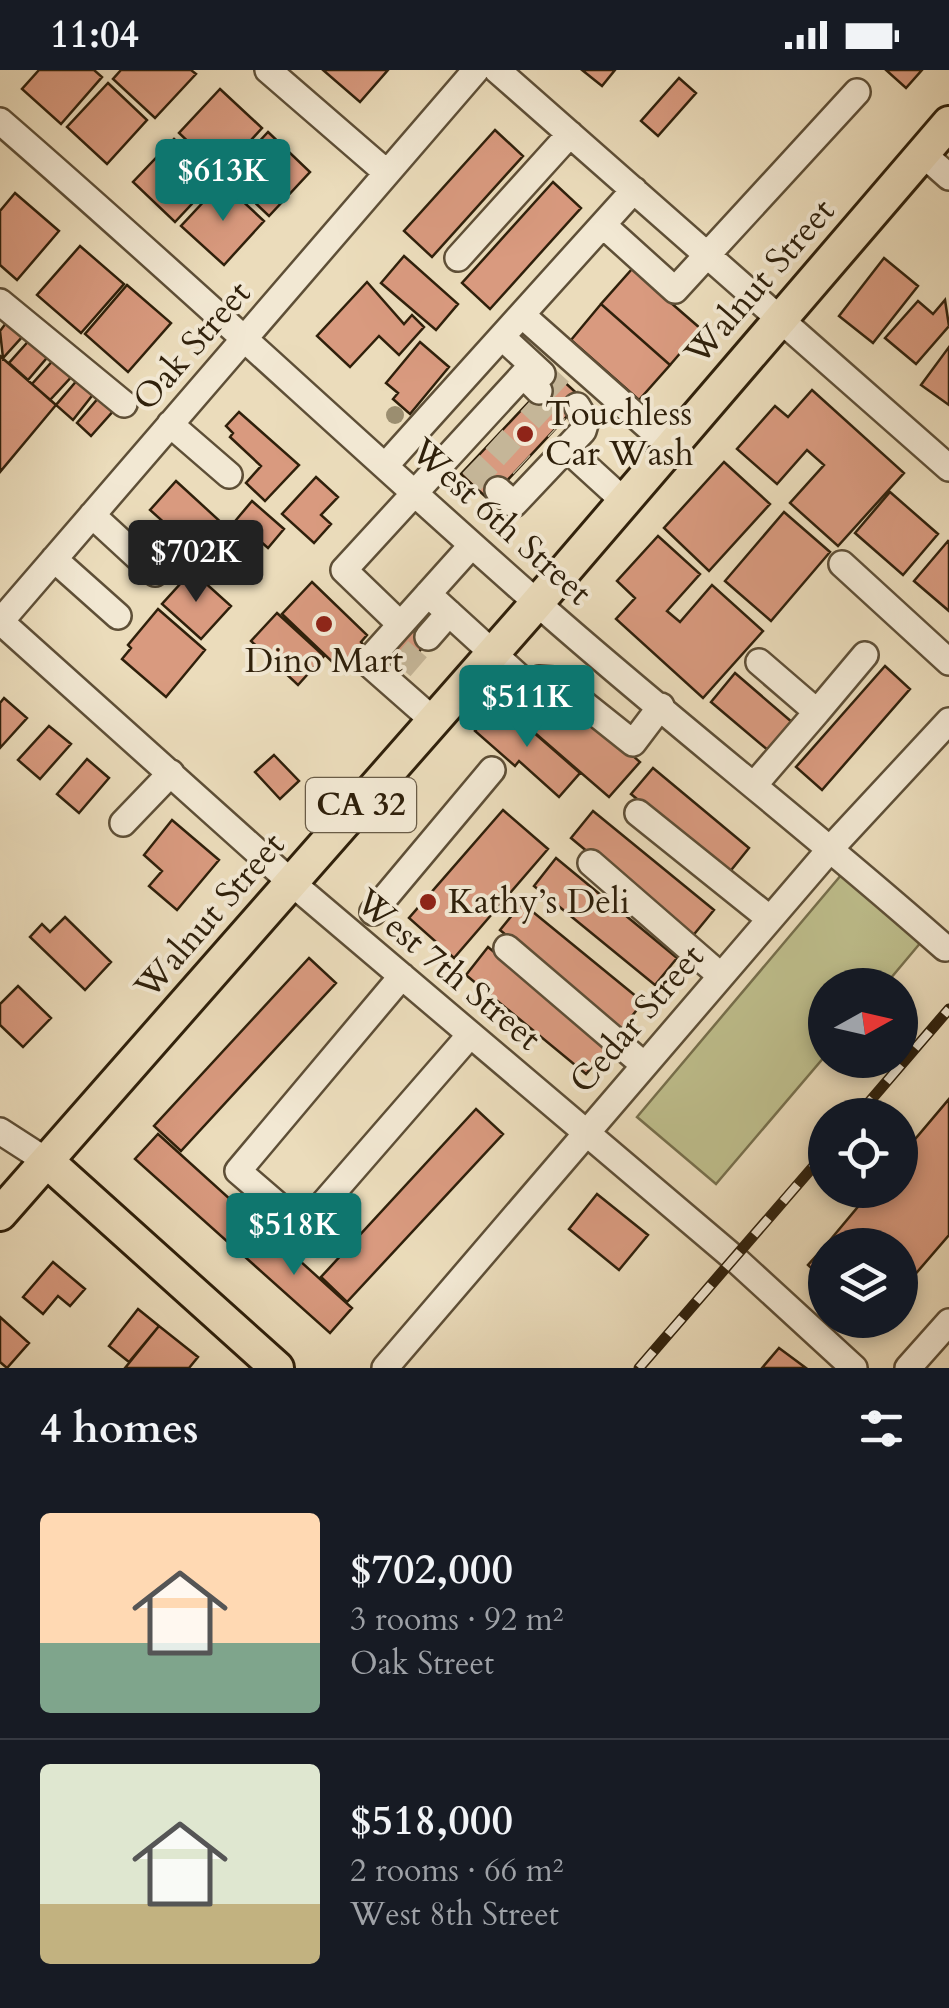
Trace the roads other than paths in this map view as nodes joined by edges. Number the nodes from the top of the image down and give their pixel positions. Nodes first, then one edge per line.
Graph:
1 (268, 70) edge
2 (476, 70) edge
3 (497, 70) edge
4 (857, 92) dead end
5 (0, 121) edge
6 (949, 123) edge
7 (570, 134) junction
8 (923, 154) junction
9 (387, 173) junction
10 (949, 177) edge
11 (634, 190) junction
12 (603, 225) junction
13 (707, 255) junction
14 (458, 258) dead end
15 (1, 304) edge
16 (522, 315) junction
17 (781, 319) junction
18 (502, 337) junction
19 (244, 338) junction
20 (124, 404) dead end
21 (170, 424) junction
22 (672, 446) junction
23 (544, 457) tunnel mouth
24 (386, 466) junction
25 (949, 468) edge
26 (230, 475) dead end
27 (416, 494) junction
28 (624, 501) junction
29 (92, 515) junction
30 (472, 545) junction
31 (54, 559) junction
32 (842, 564) dead end
33 (156, 573) dead end
34 (437, 602) junction
35 (537, 603) junction
36 (118, 616) dead end
37 (0, 622) edge
38 (414, 629) junction
39 (493, 654) junction
40 (865, 655) dead end
41 (760, 662) dead end
42 (949, 662) edge
43 (661, 706) junction
44 (817, 712) junction
45 (949, 721) edge
46 (434, 722) junction
47 (492, 770) dead end
48 (171, 773) junction
49 (755, 784) junction
50 (638, 812) dead end
51 (122, 824) dead end
52 (832, 847) junction
53 (591, 863) dead end
54 (292, 883) junction
55 (373, 912) dead end
56 (770, 919) junction
57 (507, 948) dead end
58 (945, 948) dead end
59 (402, 976) junction
60 (721, 976) junction
61 (470, 1034) junction
62 (644, 1065) junction
63 (0, 1130) edge
64 (586, 1133) junction
65 (48, 1162) junction
66 (0, 1214) edge
67 (949, 1322) edge
68 (277, 1368) edge
69 (385, 1368) edge
70 (854, 1368) edge
71 (908, 1368) edge

1 - 9 street
2 - 9 street, Oak Street
3 - 7 street
4 - 13 street
5 - 19 street, West 6th Street
6 - 8 main road, Walnut Street / CA 32
7 - 11 street
7 - 14 street
8 - 10 street
8 - 17 main road, Walnut Street / CA 32
9 - 19 street, Oak Street
11 - 12 street
11 - 13 street
12 - 13 street
12 - 16 street
13 - 17 street
15 - 20 street
16 - 18 street
16 - 22 street
17 - 22 main road, Walnut Street / CA 32
17 - 25 street
18 - 24 street
18 - 27 street
19 - 21 street, Oak Street
19 - 24 street, West 6th Street
21 - 26 street
21 - 29 street, Oak Street
22 - 28 main road, Walnut Street / CA 32
23 - 28 street
24 - 27 street, West 6th Street
27 - 30 street, West 6th Street
27 - 38 street
28 - 35 main road, Walnut Street / CA 32
29 - 31 street, Oak Street
29 - 33 street
30 - 34 street
30 - 35 street, West 6th Street
31 - 36 street
31 - 37 street, Oak Street
32 - 42 street
34 - 38 street
34 - 39 street
35 - 39 main road, Walnut Street / CA 32
35 - 43 street, West 6th Street
37 - 48 street, West 7th Street
38 - 46 street
39 - 43 street
39 - 46 main road, Walnut Street / CA 32
40 - 44 street
41 - 44 street
43 - 49 street, West 6th Street
44 - 49 street
45 - 52 street, Cedar Street
46 - 54 main road, Walnut Street / CA 32
47 - 55 street
48 - 51 street
48 - 54 street, West 7th Street
49 - 52 street, West 6th Street
50 - 56 street
52 - 56 street, Cedar Street
52 - 58 street, West 6th Street
53 - 60 street
54 - 59 street, West 7th Street
54 - 65 main road, Walnut Street / CA 32
56 - 60 street, Cedar Street
57 - 62 street
59 - 61 street, West 7th Street
59 - 61 street
60 - 62 street, Cedar Street
61 - 64 street, West 7th Street
62 - 64 street, Cedar Street
63 - 65 street
64 - 69 street, Cedar Street
64 - 70 street, West 7th Street
65 - 66 main road, Walnut Street / CA 32
65 - 68 main road
67 - 71 street

